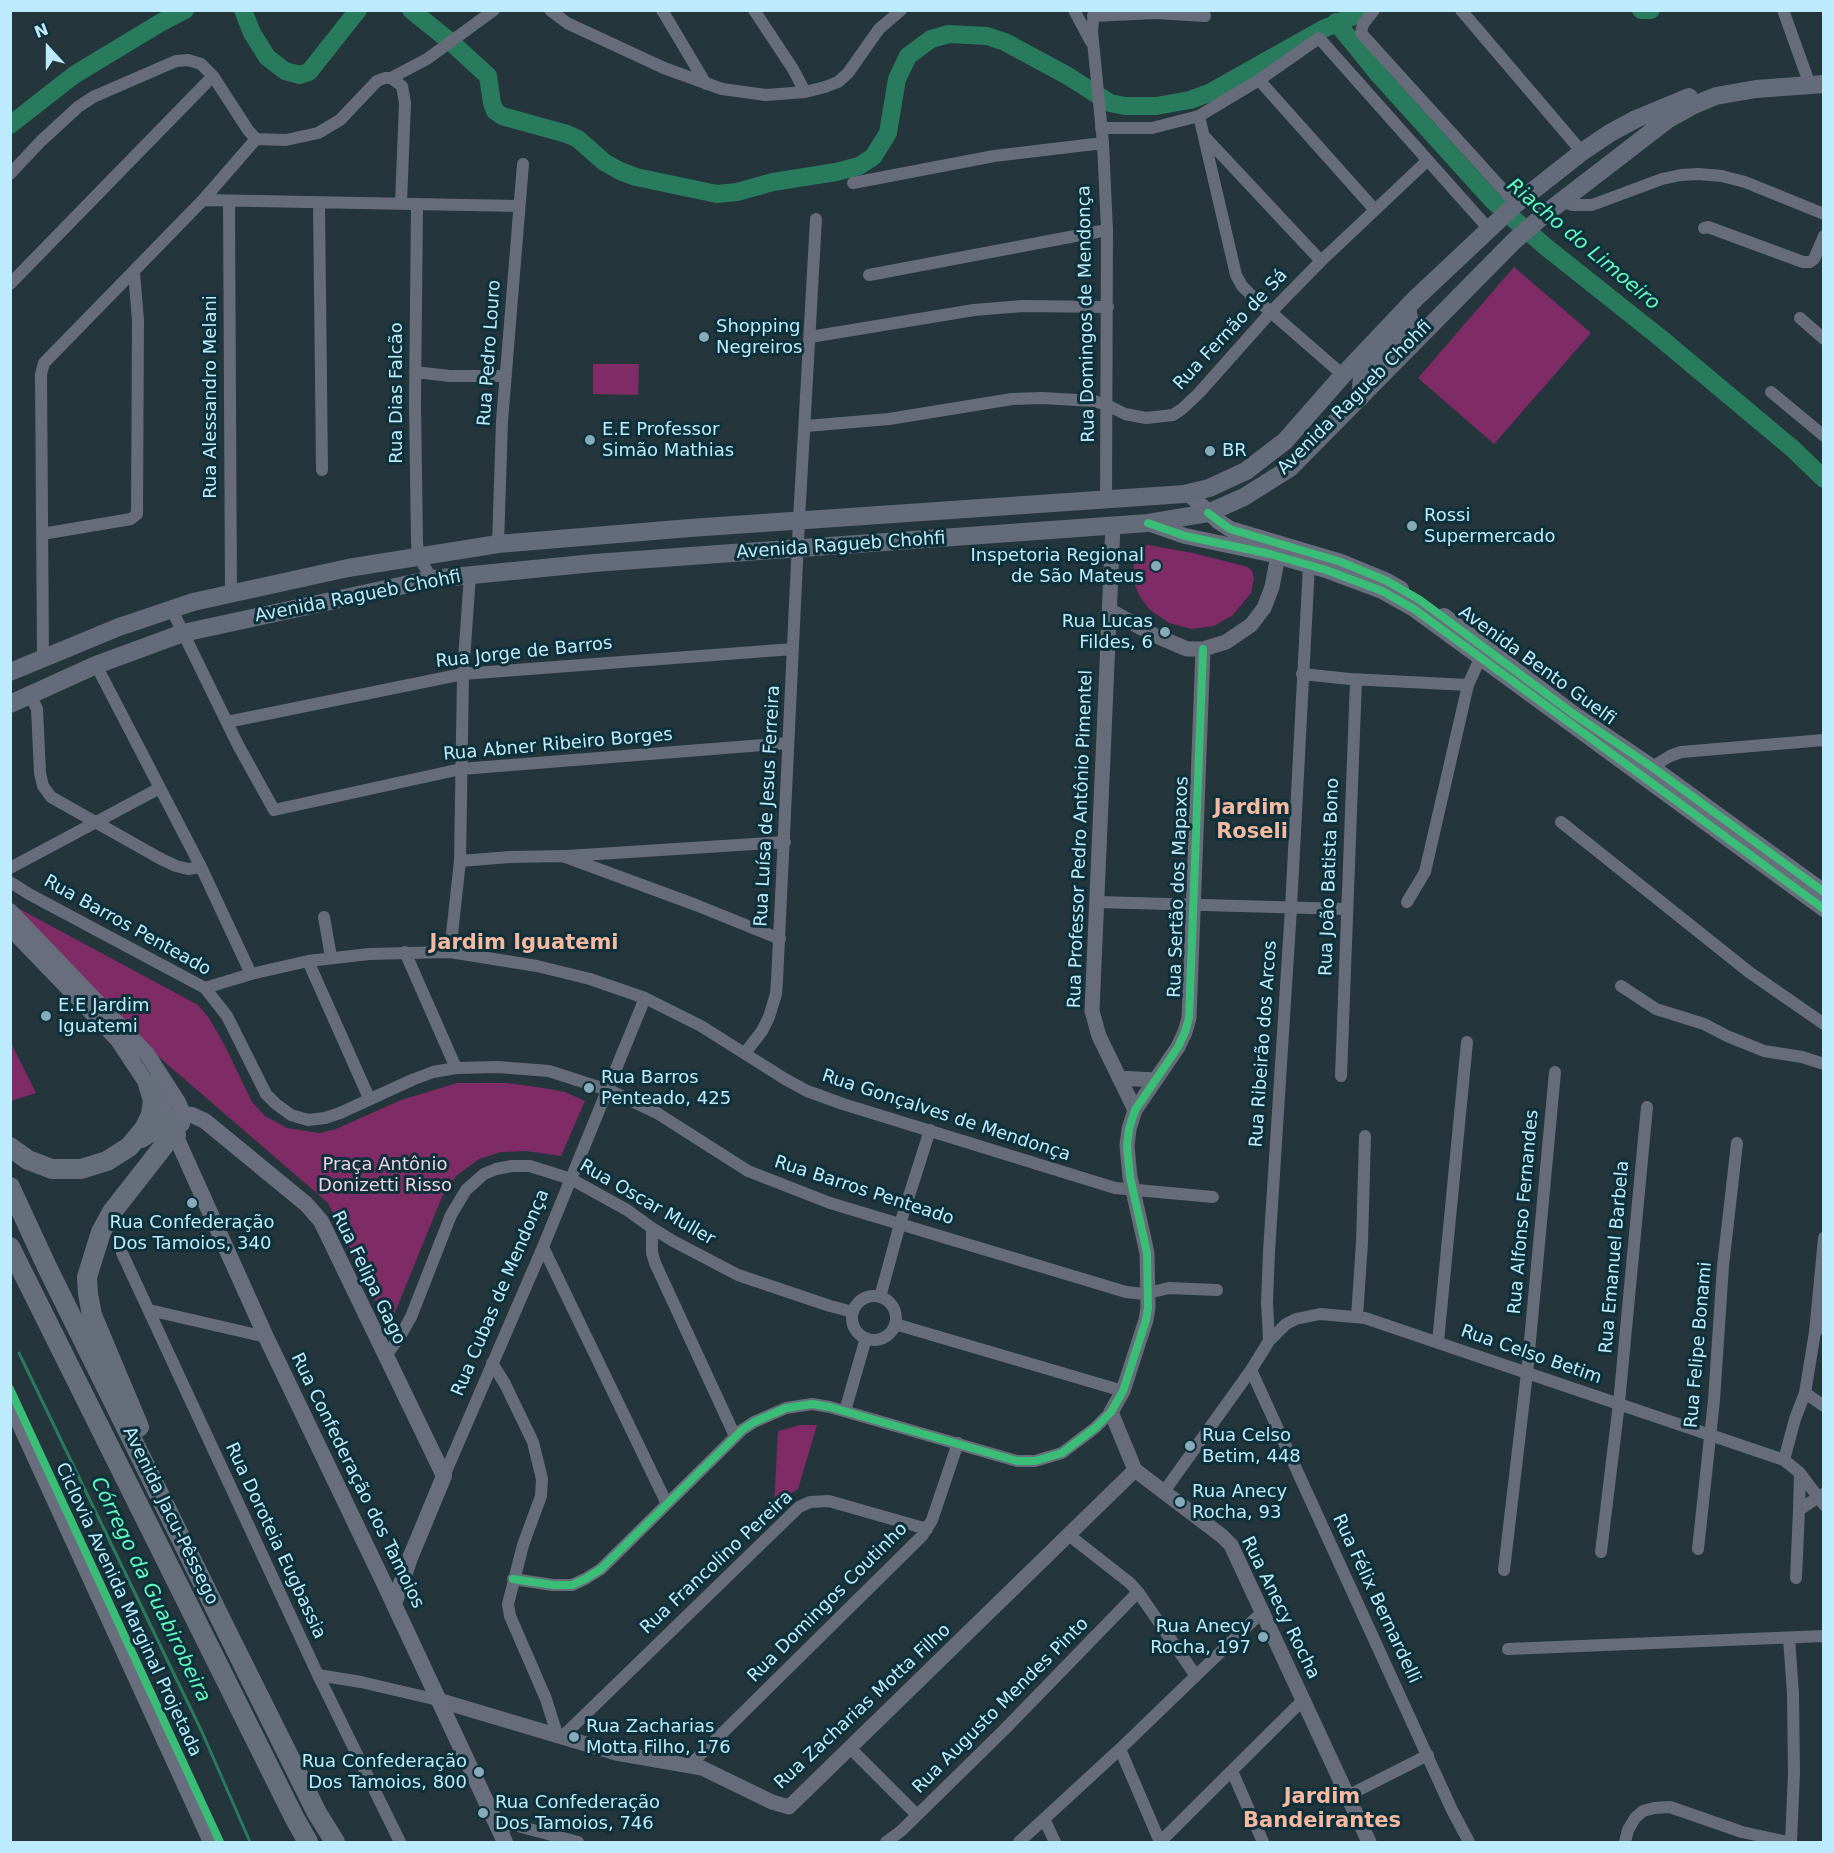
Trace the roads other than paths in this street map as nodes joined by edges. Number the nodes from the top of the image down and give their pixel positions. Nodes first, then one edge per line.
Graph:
1 (494, 10) edge
2 (550, 10) edge
3 (662, 10) edge
4 (754, 10) edge
5 (901, 10) edge
6 (1074, 10) edge
7 (1374, 10) edge
8 (1461, 10) edge
9 (1783, 10) edge
10 (1155, 12) edge
11 (1093, 13) edge
12 (1205, 16) dead end
13 (1094, 48) junction
14 (213, 76) junction
15 (391, 78) junction
16 (1259, 80) junction
17 (1816, 80) edge
18 (706, 84) junction
19 (805, 92) junction
20 (1198, 116) junction
21 (1101, 128) junction
22 (1203, 135) junction
23 (256, 139) junction
24 (1103, 143) junction
25 (1582, 152) junction
26 (1428, 160) junction
27 (523, 164) dead end
28 (10, 174) edge
29 (853, 183) dead end
30 (203, 200) junction
31 (229, 201) junction
32 (1562, 201) junction
33 (319, 203) junction
34 (401, 203) junction
35 (417, 204) junction
36 (1514, 205) junction
37 (519, 206) junction
38 (1375, 210) junction
39 (1824, 214) edge
40 (816, 219) dead end
41 (1491, 225) junction
42 (1704, 228) dead end
43 (1107, 230) junction
44 (1824, 236) edge
45 (1321, 261) junction
46 (134, 272) junction
47 (869, 275) dead end
48 (10, 284) edge
49 (1108, 306) junction
50 (1407, 308) junction
51 (1271, 312) junction
52 (1800, 318) dead end
53 (810, 337) junction
54 (1824, 339) edge
55 (415, 372) junction
56 (1343, 375) junction
57 (506, 376) junction
58 (1771, 392) dead end
59 (1360, 398) junction
60 (1107, 405) junction
61 (806, 426) junction
62 (1824, 436) edge
63 (322, 470) dead end
64 (1186, 494) junction
65 (1107, 499) junction
66 (1208, 513) junction
67 (799, 520) junction
68 (1148, 523) junction
69 (1113, 525) junction
70 (42, 534) junction
71 (498, 544) junction
72 (798, 550) junction
73 (418, 556) junction
74 (1275, 556) junction
75 (1309, 565) junction
76 (470, 575) junction
77 (432, 579) junction
78 (231, 594) junction
79 (171, 608) junction
80 (1111, 611) junction
81 (119, 627) junction
82 (183, 633) junction
83 (793, 649) junction
84 (1203, 649) junction
85 (1483, 653) junction
86 (43, 657) junction
87 (96, 665) junction
88 (10, 672) edge
89 (463, 674) junction
90 (1302, 674) junction
91 (1356, 680) junction
92 (1468, 685) junction
93 (30, 695) junction
94 (10, 704) edge
95 (227, 722) junction
96 (1824, 740) edge
97 (788, 743) junction
98 (1652, 767) junction
99 (461, 769) junction
100 (158, 789) junction
101 (1561, 822) dead end
102 (94, 823) junction
103 (785, 842) junction
104 (563, 856) junction
105 (460, 861) junction
106 (201, 867) junction
107 (10, 868) edge
108 (10, 882) edge
109 (1824, 892) edge
110 (1097, 902) junction
111 (1407, 902) dead end
112 (1194, 905) junction
113 (1291, 908) junction
114 (1346, 909) junction
115 (1824, 909) edge
116 (10, 911) edge
117 (324, 917) dead end
118 (10, 928) edge
119 (780, 939) junction
120 (405, 952) junction
121 (450, 952) junction
122 (331, 957) junction
123 (308, 961) junction
124 (251, 974) junction
125 (1622, 986) dead end
126 (205, 988) junction
127 (645, 998) junction
128 (1824, 1024) edge
129 (1467, 1042) dead end
130 (745, 1053) junction
131 (1824, 1064) edge
132 (456, 1068) junction
133 (1555, 1072) dead end
134 (1341, 1076) dead end
135 (1119, 1078) junction
136 (1155, 1080) junction
137 (148, 1084) junction
138 (608, 1090) junction
139 (369, 1098) junction
140 (1647, 1107) dead end
141 (1135, 1110) junction
142 (176, 1123) junction
143 (930, 1130) junction
144 (1365, 1136) dead end
145 (1737, 1143) dead end
146 (10, 1147) edge
147 (129, 1147) junction
148 (571, 1179) junction
149 (10, 1187) edge
150 (1132, 1191) junction
151 (1213, 1197) dead end
152 (900, 1224) junction
153 (652, 1228) junction
154 (1824, 1238) edge
155 (10, 1247) edge
156 (543, 1247) junction
157 (122, 1253) dead end
158 (1822, 1287) edge
159 (1217, 1290) dead end
160 (1149, 1293) junction
161 (880, 1297) junction
162 (149, 1310) junction
163 (853, 1312) junction
164 (1358, 1316) junction
165 (894, 1324) junction
166 (1820, 1328) edge
167 (266, 1337) junction
168 (866, 1338) junction
169 (1269, 1341) junction
170 (1438, 1342) junction
171 (385, 1357) junction
172 (492, 1364) junction
173 (1251, 1370) junction
174 (1527, 1373) junction
175 (1123, 1391) junction
176 (1805, 1393) junction
177 (10, 1403) edge
178 (1619, 1403) junction
179 (1824, 1406) edge
180 (845, 1411) junction
181 (1111, 1412) junction
182 (1709, 1435) junction
183 (735, 1436) junction
184 (958, 1443) junction
185 (1784, 1460) junction
186 (1135, 1470) junction
187 (1800, 1473) junction
188 (444, 1476) junction
189 (155, 1487) junction
190 (1163, 1492) junction
191 (1822, 1499) edge
192 (667, 1504) junction
193 (1799, 1510) junction
194 (927, 1529) junction
195 (1070, 1536) junction
196 (1698, 1549) dead end
197 (1601, 1552) dead end
198 (1504, 1570) dead end
199 (1796, 1578) dead end
200 (513, 1579) junction
201 (1138, 1592) junction
202 (394, 1604) junction
203 (1262, 1612) junction
204 (1824, 1636) edge
205 (1789, 1638) junction
206 (1508, 1649) dead end
207 (318, 1675) junction
208 (1196, 1676) junction
209 (438, 1700) junction
210 (1303, 1700) junction
211 (560, 1735) junction
212 (850, 1748) junction
213 (1120, 1749) junction
214 (1428, 1755) junction
215 (689, 1766) junction
216 (1232, 1771) junction
217 (1347, 1796) junction
218 (917, 1815) junction
219 (1044, 1818) junction
220 (498, 1827) junction
221 (211, 1842) edge
222 (308, 1842) edge
223 (335, 1842) edge
224 (400, 1842) edge
225 (505, 1842) edge
226 (578, 1842) edge
227 (887, 1842) edge
228 (1019, 1842) edge
229 (1055, 1842) edge
230 (1160, 1842) edge
231 (1263, 1842) edge
232 (1369, 1842) edge
233 (1469, 1842) edge
234 (1625, 1842) edge
235 (1789, 1842) edge

1 - 15 street
2 - 18 street
3 - 18 street
4 - 19 street
5 - 19 street
6 - 13 street
7 - 36 street
8 - 25 street
9 - 17 street
10 - 11 street
10 - 12 street
11 - 13 street, Rua Domingos de Mendonça
13 - 21 street, Rua Domingos de Mendonça
14 - 23 street
14 - 28 street
14 - 48 street
15 - 23 street
15 - 34 street
16 - 20 street
16 - 26 street
16 - 38 street
17 - 25 main road, Avenida Ragueb Chohfi
17 - 32 main road, Avenida Ragueb Chohfi
18 - 19 street
20 - 21 street
20 - 22 street
21 - 24 street, Rua Domingos de Mendonça
22 - 45 street
22 - 51 street
23 - 30 street
24 - 29 street
24 - 43 street, Rua Domingos de Mendonça
25 - 36 main road, Avenida Ragueb Chohfi
26 - 38 street, Rua Fernão de Sá
26 - 41 street
27 - 37 street, Rua Pedro Louro
30 - 31 street
30 - 46 street
31 - 33 street
31 - 78 street, Rua Alessandro Melani
32 - 39 street
32 - 59 main road, Avenida Ragueb Chohfi
33 - 34 street
33 - 63 street
34 - 35 street
35 - 37 street
35 - 55 street, Rua Dias Falcão
36 - 41 main road, Avenida Ragueb Chohfi
37 - 57 street, Rua Pedro Louro
38 - 45 street, Rua Fernão de Sá
40 - 53 street, Rua Luísa de Jesus Ferreira
41 - 50 main road, Avenida Ragueb Chohfi
42 - 44 street
43 - 47 street
43 - 49 street, Rua Domingos de Mendonça
45 - 51 street, Rua Fernão de Sá
46 - 70 street
46 - 70 street
49 - 53 street
49 - 60 street, Rua Domingos de Mendonça
50 - 56 main road, Avenida Ragueb Chohfi
50 - 59 main road
51 - 56 street
51 - 60 street, Rua Fernão de Sá
52 - 54 street
53 - 61 street, Rua Luísa de Jesus Ferreira
55 - 57 street
55 - 73 street, Rua Dias Falcão
56 - 64 main road, Avenida Ragueb Chohfi
57 - 71 street, Rua Pedro Louro
58 - 62 street
59 - 66 main road, Avenida Ragueb Chohfi
60 - 61 street, Rua Fernão de Sá
60 - 65 street, Rua Domingos de Mendonça
61 - 67 street, Rua Luísa de Jesus Ferreira
64 - 65 main road, Avenida Ragueb Chohfi
64 - 66 main road, Avenida Bento Guelfi
64 - 69 main road
65 - 67 main road, Avenida Ragueb Chohfi
66 - 68 main road, Avenida Ragueb Chohfi
66 - 74 main road, Avenida Bento Guelfi
67 - 71 main road, Avenida Ragueb Chohfi
67 - 72 street, Rua Luísa de Jesus Ferreira
68 - 69 main road, Avenida Ragueb Chohfi
68 - 74 main road, Avenida Bento Guelfi
69 - 72 main road, Avenida Ragueb Chohfi
69 - 80 street, Rua Professor Pedro Antônio Pimentel
70 - 86 street
71 - 73 main road, Avenida Ragueb Chohfi
72 - 76 main road, Avenida Ragueb Chohfi
72 - 83 street, Rua Luísa de Jesus Ferreira
73 - 77 street, Rua Dias Falcão
73 - 78 main road, Avenida Ragueb Chohfi
74 - 75 main road, Avenida Bento Guelfi
74 - 84 street
74 - 85 main road, Avenida Bento Guelfi
75 - 85 main road, Avenida Bento Guelfi
75 - 90 street, Rua Ribeirão dos Arcos
76 - 77 main road, Avenida Ragueb Chohfi
76 - 89 street
77 - 82 main road, Avenida Ragueb Chohfi
78 - 79 main road, Avenida Ragueb Chohfi
79 - 81 main road, Avenida Ragueb Chohfi
79 - 82 street, Rua Abner Ribeiro Borges
80 - 84 street
80 - 110 street, Rua Professor Pedro Antônio Pimentel
81 - 86 main road, Avenida Ragueb Chohfi
81 - 87 main road
82 - 87 main road, Avenida Ragueb Chohfi
82 - 95 street, Rua Abner Ribeiro Borges
83 - 89 street, Rua Jorge de Barros
83 - 97 street, Rua Luísa de Jesus Ferreira
84 - 112 street, Rua Sertão dos Mapaxos
85 - 92 street
85 - 98 main road, Avenida Bento Guelfi
85 - 115 main road, Avenida Bento Guelfi
86 - 88 main road, Avenida Ragueb Chohfi
87 - 93 main road, Avenida Ragueb Chohfi
87 - 100 street
89 - 95 street, Rua Jorge de Barros
89 - 99 street
90 - 91 street
90 - 113 street, Rua Ribeirão dos Arcos
91 - 92 street
91 - 114 street, Rua João Batista Bono
92 - 111 street
93 - 94 main road, Avenida Ragueb Chohfi
93 - 102 street
95 - 99 street, Rua Abner Ribeiro Borges
96 - 98 street
97 - 99 street, Rua Abner Ribeiro Borges
97 - 103 street, Rua Luísa de Jesus Ferreira
98 - 109 main road, Avenida Bento Guelfi
99 - 105 street
100 - 102 street
100 - 106 street
101 - 128 street
102 - 106 street
102 - 107 street
103 - 104 street
103 - 119 street, Rua Luísa de Jesus Ferreira
104 - 105 street, Rua Luísa de Jesus Ferreira
104 - 119 street, Rua Luísa de Jesus Ferreira
105 - 121 street
106 - 124 street
108 - 126 street, Rua Barros Penteado
110 - 112 street
110 - 135 street, Rua Professor Pedro Antônio Pimentel
112 - 113 street
112 - 136 street, Rua Sertão dos Mapaxos
113 - 114 street
113 - 169 street, Rua Ribeirão dos Arcos
114 - 134 street, Rua João Batista Bono
116 - 142 main road, Rua Confederação dos Tamoios
117 - 122 street
118 - 137 main road, Rua Confederação dos Tamoios
119 - 130 street
120 - 121 street, Rua Gonçalves de Mendonça
120 - 122 street, Rua Gonçalves de Mendonça
120 - 132 street
121 - 127 street, Rua Gonçalves de Mendonça
122 - 123 street, Rua Gonçalves de Mendonça
123 - 124 street, Rua Gonçalves de Mendonça
123 - 139 street
124 - 126 street, Rua Gonçalves de Mendonça
125 - 131 street
126 - 139 street, Rua Barros Penteado
127 - 130 street, Rua Gonçalves de Mendonça
127 - 138 street, Rua Cubas de Mendonça
129 - 170 street
130 - 143 street, Rua Gonçalves de Mendonça
132 - 138 street, Rua Barros Penteado
132 - 139 street, Rua Barros Penteado
133 - 174 street, Rua Alfonso Fernandes
135 - 136 street
135 - 141 street, Rua Professor Pedro Antônio Pimentel
136 - 141 street, Rua Sertão dos Mapaxos
137 - 142 main road, Rua Confederação dos Tamoios
137 - 147 highway
138 - 148 street, Rua Cubas de Mendonça
138 - 152 street, Rua Barros Penteado
140 - 178 street, Rua Emanuel Barbela
141 - 150 street
142 - 147 highway
142 - 167 main road, Rua Confederação dos Tamoios
142 - 171 main road, Rua Felipa Gago
142 - 189 highway
143 - 150 street, Rua Gonçalves de Mendonça
143 - 152 street
144 - 164 street
145 - 182 street, Rua Felipe Bonami
146 - 147 highway
148 - 153 street, Rua Oscar Muller
148 - 156 street, Rua Cubas de Mendonça
148 - 171 street, Rua Oscar Muller
149 - 189 highway, Avenida Jacu-Pêssego
150 - 151 street, Rua Gonçalves de Mendonça
150 - 160 street
152 - 160 street, Rua Barros Penteado
152 - 161 street
153 - 163 street, Rua Oscar Muller
153 - 183 street
154 - 158 street
155 - 222 highway, Avenida Jacu-Pêssego
156 - 172 street, Rua Cubas de Mendonça
156 - 192 street
157 - 162 street, Rua Doroteia Eugbassia
158 - 166 street
159 - 160 street, Rua Barros Penteado
160 - 175 street
161 - 163 street
161 - 165 street
162 - 167 street
162 - 207 street, Rua Doroteia Eugbassia
163 - 168 street
164 - 169 street, Rua Celso Betim
164 - 170 street, Rua Celso Betim
165 - 168 street
165 - 175 street
166 - 176 street
167 - 202 main road, Rua Confederação dos Tamoios
168 - 180 street
169 - 173 street
170 - 174 street, Rua Celso Betim
171 - 188 main road, Rua Felipa Gago
172 - 188 street, Rua Cubas de Mendonça
172 - 200 street
173 - 190 street
173 - 214 street, Rua Félix Bernardelli
174 - 178 street, Rua Celso Betim
174 - 198 street, Rua Alfonso Fernandes
175 - 181 street
176 - 179 street
176 - 185 street
177 - 221 main road
178 - 182 street, Rua Celso Betim
178 - 197 street, Rua Emanuel Barbela
180 - 183 street
180 - 184 street
181 - 184 street
181 - 186 street, Rua Anecy Rocha
182 - 185 street, Rua Celso Betim
182 - 196 street, Rua Felipe Bonami
183 - 192 street
184 - 194 street, Rua Domingos Coutinho
185 - 187 street
186 - 190 street, Rua Anecy Rocha
186 - 195 street, Rua Zacharias Motta Filho
187 - 191 street
187 - 193 street
188 - 202 main road, Rua Cubas de Mendonça
189 - 223 highway, Avenida Jacu-Pêssego
190 - 203 street, Rua Anecy Rocha
191 - 193 street
192 - 200 street
193 - 199 street
194 - 211 street, Rua Francolino Pereira
194 - 215 street, Rua Domingos Coutinho
195 - 201 street
195 - 212 street, Rua Zacharias Motta Filho
200 - 211 street
201 - 208 street
201 - 218 street, Rua Augusto Mendes Pinto
202 - 209 main road, Rua Confederação dos Tamoios
203 - 208 street
203 - 210 street, Rua Anecy Rocha
204 - 205 street
205 - 206 street
205 - 235 street
207 - 209 street, Rua Zacharias Motta Filho
207 - 224 street, Rua Doroteia Eugbassia
208 - 213 street
209 - 211 street, Rua Zacharias Motta Filho
209 - 220 main road, Rua Confederação dos Tamoios
210 - 216 street
210 - 217 street, Rua Anecy Rocha
211 - 215 street, Rua Zacharias Motta Filho
212 - 215 street, Rua Zacharias Motta Filho
212 - 218 street
213 - 219 street
213 - 230 street
214 - 217 street
214 - 233 street, Rua Félix Bernardelli
216 - 230 street
216 - 231 street
217 - 232 street, Rua Anecy Rocha
218 - 227 street, Rua Augusto Mendes Pinto
219 - 228 street
219 - 229 street
220 - 225 main road, Rua Confederação dos Tamoios
220 - 226 street
234 - 235 street

